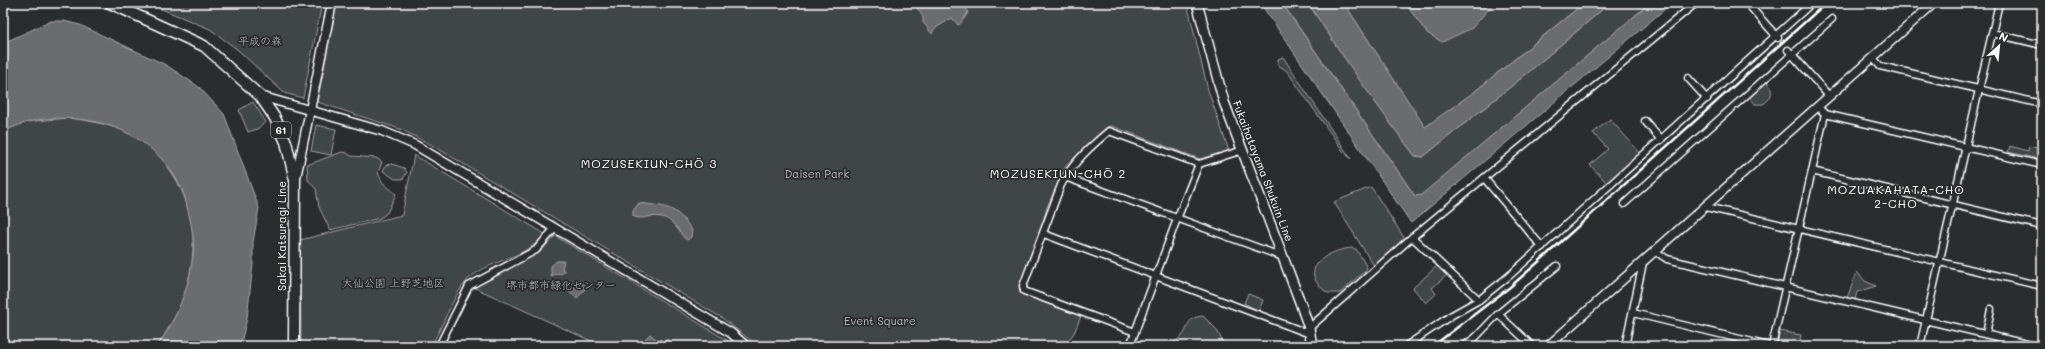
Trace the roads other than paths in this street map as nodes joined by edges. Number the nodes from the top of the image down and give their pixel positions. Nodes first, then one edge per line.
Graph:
1 (110, 3) edge
2 (332, 3) edge
3 (1197, 3) edge
4 (1696, 3) edge
5 (1748, 3) edge
6 (1812, 3) edge
7 (1934, 3) edge
8 (1999, 3) edge
9 (1832, 19) dead end
10 (1992, 33) junction
11 (1777, 37) junction
12 (2042, 45) edge
13 (1790, 52) junction
14 (1873, 58) junction
15 (1688, 78) dead end
16 (1979, 89) junction
17 (260, 96) junction
18 (1829, 96) junction
19 (1707, 99) junction
20 (2042, 104) edge
21 (1817, 106) junction
22 (310, 109) junction
23 (1825, 114) junction
24 (1645, 121) dead end
25 (1661, 140) junction
26 (1966, 147) junction
27 (1243, 150) junction
28 (1200, 164) junction
29 (2042, 164) edge
30 (1812, 171) junction
31 (1066, 177) junction
32 (1484, 178) junction
33 (295, 180) junction
34 (1624, 204) dead end
35 (1953, 206) junction
36 (1706, 207) junction
37 (1177, 219) junction
38 (2042, 226) edge
39 (555, 228) junction
40 (1799, 229) junction
41 (1044, 234) junction
42 (1412, 237) junction
43 (1542, 247) junction
44 (1655, 251) junction
45 (1283, 257) junction
46 (1939, 262) junction
47 (1643, 263) junction
48 (1558, 266) dead end
49 (1156, 276) junction
50 (2042, 286) edge
51 (1786, 288) junction
52 (1479, 300) junction
53 (1991, 309) dead end
54 (1633, 313) junction
55 (1498, 314) junction
56 (1925, 320) junction
57 (1310, 331) junction
58 (1135, 332) junction
59 (1986, 334) junction
60 (292, 344) edge
61 (442, 345) edge
62 (746, 346) edge
63 (1130, 346) edge
64 (1312, 346) edge
65 (1406, 346) edge
66 (1464, 346) edge
67 (1532, 346) edge
68 (1548, 346) edge
69 (1625, 346) edge
70 (1770, 346) edge
71 (1920, 346) edge
72 (2035, 346) edge

1 - 17 main road, Sakai Katsuragi Line / 61
2 - 22 street
3 - 27 main road, Fukaihatayama Shukuin Line
4 - 32 street
5 - 11 street
6 - 11 street
7 - 14 street
8 - 10 street
9 - 13 street
10 - 12 street
10 - 16 street
11 - 19 street
13 - 18 street
13 - 34 street
14 - 16 street
14 - 18 street
15 - 19 street
16 - 20 street
16 - 26 street
17 - 22 street
17 - 33 main road, Sakai Katsuragi Line / 61
18 - 21 street
19 - 25 street
21 - 23 street
21 - 36 street
22 - 33 street
22 - 39 street
23 - 26 street
23 - 30 street
24 - 25 street
25 - 43 street
26 - 29 street
26 - 35 street
27 - 28 street
27 - 45 main road, Fukaihatayama Shukuin Line
28 - 31 street
28 - 37 street
30 - 35 street
30 - 40 street
31 - 37 street
31 - 41 street
32 - 42 street
32 - 43 street
33 - 60 main road, Sakai Katsuragi Line / 61
35 - 38 street
35 - 46 street
36 - 40 street
36 - 44 street
37 - 45 street
37 - 49 street
39 - 61 street
39 - 62 street
40 - 46 street
40 - 51 street
41 - 49 street
41 - 58 street
42 - 52 street
42 - 57 street
43 - 52 street
44 - 47 street
44 - 51 street
45 - 57 main road, Fukaihatayama Shukuin Line
46 - 50 street
46 - 56 street
47 - 54 street
47 - 68 street
48 - 55 street
49 - 57 street
49 - 58 street
51 - 56 street
51 - 70 street
52 - 65 street
53 - 59 street
54 - 69 street
54 - 70 street
55 - 66 street
55 - 67 street
56 - 59 street
56 - 71 street
57 - 64 main road, Fukaihatayama Shukuin Line
58 - 63 street
59 - 72 street

